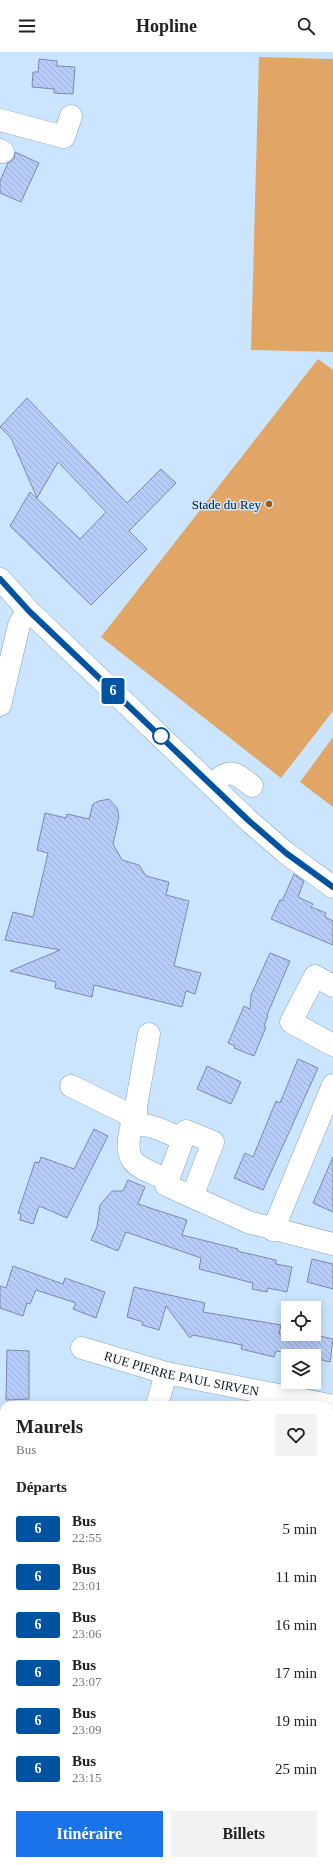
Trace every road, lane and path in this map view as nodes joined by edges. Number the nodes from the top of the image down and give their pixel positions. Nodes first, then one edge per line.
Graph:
1 (71, 116) dead end
2 (0, 120) edge
3 (0, 579) edge
4 (29, 611) junction
5 (0, 705) edge
6 (212, 785) junction
7 (252, 786) dead end
8 (333, 887) edge
9 (333, 986) edge
10 (149, 1034) dead end
11 (333, 1045) edge
12 (333, 1085) edge
13 (71, 1086) dead end
14 (137, 1124) junction
15 (183, 1140) junction
16 (168, 1180) junction
17 (192, 1197) junction
18 (273, 1230) junction
19 (333, 1244) edge
20 (82, 1348) dead end
21 (166, 1373) junction
22 (158, 1401) edge
23 (309, 1401) edge

1 - 2 street
3 - 4 street
4 - 5 street
4 - 6 street
6 - 7 street
6 - 8 street
9 - 11 street
10 - 14 street
12 - 18 street
13 - 14 street
14 - 15 street
14 - 16 street
15 - 16 street
15 - 17 street
16 - 17 street
17 - 18 street
18 - 19 street
20 - 21 street, RUE PIERRE PAUL SIRVEN
21 - 22 street
21 - 23 street, RUE PIERRE PAUL SIRVEN

